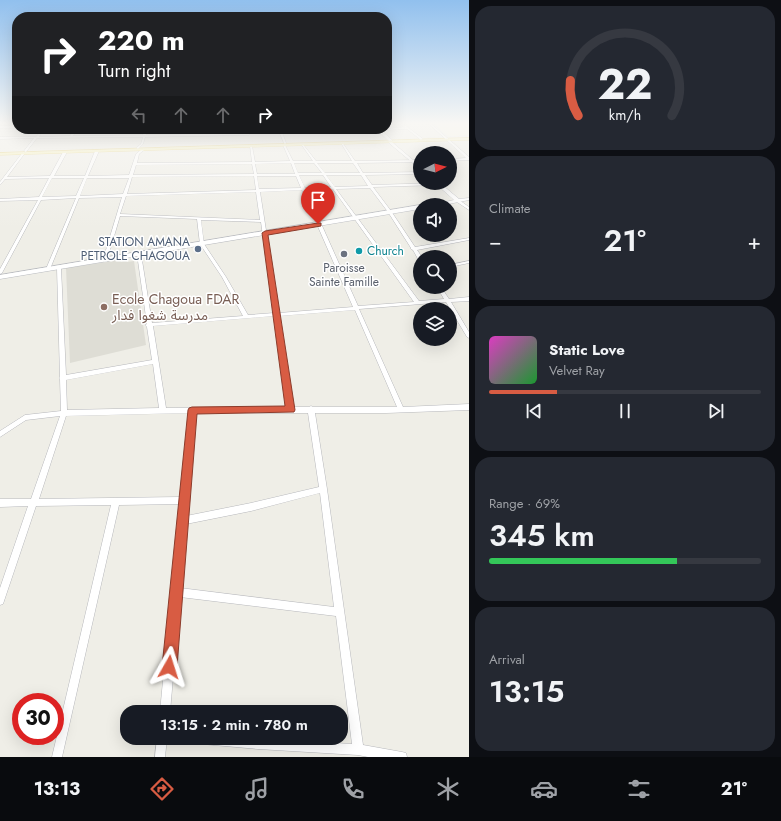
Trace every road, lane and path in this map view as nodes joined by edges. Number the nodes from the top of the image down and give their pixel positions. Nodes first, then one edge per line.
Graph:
1 (20, 157) edge
2 (62, 157) edge
3 (94, 157) edge
4 (137, 157) edge
5 (253, 157) edge
6 (289, 157) edge
7 (311, 157) edge
8 (352, 157) edge
9 (469, 159) edge
10 (413, 160) edge
11 (457, 160) edge
12 (314, 161) junction
13 (354, 161) junction
14 (254, 162) junction
15 (291, 162) junction
16 (135, 164) junction
17 (413, 173) edge
18 (256, 174) junction
19 (296, 174) junction
20 (323, 174) junction
21 (362, 174) junction
22 (131, 176) junction
23 (52, 177) junction
24 (87, 177) junction
25 (5, 178) junction
26 (0, 184) edge
27 (413, 185) edge
28 (371, 187) junction
29 (333, 189) junction
30 (304, 190) junction
31 (447, 190) edge
32 (257, 191) junction
33 (124, 195) junction
34 (78, 197) junction
35 (40, 199) junction
36 (469, 199) edge
37 (0, 200) edge
38 (462, 202) junction
39 (457, 203) edge
40 (413, 208) edge
41 (469, 209) edge
42 (390, 212) junction
43 (118, 215) junction
44 (199, 218) junction
45 (355, 218) junction
46 (262, 220) junction
47 (318, 224) junction
48 (265, 233) junction
49 (469, 239) edge
50 (202, 244) junction
51 (413, 249) joint
52 (139, 254) junction
53 (105, 260) junction
54 (469, 262) edge
55 (457, 265) edge
56 (59, 268) junction
57 (48, 269) junction
58 (0, 273) edge
59 (0, 277) edge
60 (443, 294) edge
61 (469, 299) edge
62 (447, 300) junction
63 (413, 302) edge
64 (417, 302) joint
65 (356, 308) junction
66 (276, 314) junction
67 (246, 316) junction
68 (148, 325) junction
69 (469, 336) edge
70 (154, 362) junction
71 (62, 378) junction
72 (469, 407) edge
73 (311, 409) junction
74 (401, 409) junction
75 (192, 410) junction
76 (291, 410) junction
77 (163, 411) junction
78 (64, 413) junction
79 (0, 434) edge
80 (324, 489) junction
81 (185, 500) junction
82 (116, 501) junction
83 (35, 503) junction
84 (0, 504) edge
85 (182, 521) junction
86 (177, 592) junction
87 (0, 602) edge
88 (339, 612) junction
89 (166, 705) edge
90 (161, 745) edge
91 (275, 745) edge
92 (358, 750) junction
93 (57, 757) edge
94 (160, 757) edge
95 (402, 757) edge

1 - 25 street
2 - 23 street
3 - 24 street
4 - 16 street
5 - 14 street
6 - 15 street
7 - 12 street
8 - 13 street
9 - 11 street
10 - 13 street
12 - 13 street
12 - 15 street
12 - 20 street
13 - 21 street
14 - 15 street
14 - 16 street
14 - 18 street
15 - 19 street
16 - 22 street
17 - 21 street
18 - 19 street
18 - 22 street
18 - 32 street
19 - 20 street
19 - 30 street
20 - 21 street
20 - 29 street
21 - 28 street
22 - 24 street
22 - 33 street
23 - 24 street
23 - 25 street
23 - 35 street
24 - 34 street
25 - 26 street
27 - 28 street
28 - 29 street
28 - 42 street
29 - 30 street
29 - 45 street
30 - 32 street
30 - 47 street
31 - 38 street
32 - 33 street
32 - 46 street
33 - 34 street
33 - 43 street
34 - 35 street
34 - 57 street
35 - 37 street
35 - 58 street
36 - 38 street
38 - 39 street
38 - 41 street
40 - 42 street
42 - 45 street
42 - 51 street
43 - 44 street
43 - 53 street
44 - 46 street
44 - 50 street
45 - 47 street
45 - 64 street
46 - 48 street
47 - 48 street
47 - 65 street
48 - 50 street
48 - 66 street
49 - 51 street
50 - 52 street
50 - 67 street
52 - 53 street
52 - 68 street
53 - 56 street
54 - 55 street
56 - 57 street
56 - 71 street
57 - 59 street
60 - 62 street
61 - 62 street
62 - 64 street
62 - 69 street
63 - 65 street
65 - 66 street
65 - 74 street
66 - 67 street
66 - 76 street
67 - 68 street
68 - 70 street
70 - 71 street
70 - 77 street
71 - 78 street
72 - 74 street
73 - 74 street
73 - 76 street
73 - 80 street
75 - 76 street
75 - 77 street
75 - 81 street
77 - 78 street
78 - 79 street
78 - 83 street
80 - 85 street
80 - 88 street
81 - 82 street
81 - 85 street
82 - 83 street
82 - 93 street
83 - 84 street
83 - 87 street
85 - 86 street
86 - 88 street
86 - 89 street
88 - 92 street
90 - 94 street
91 - 92 street
92 - 95 street

